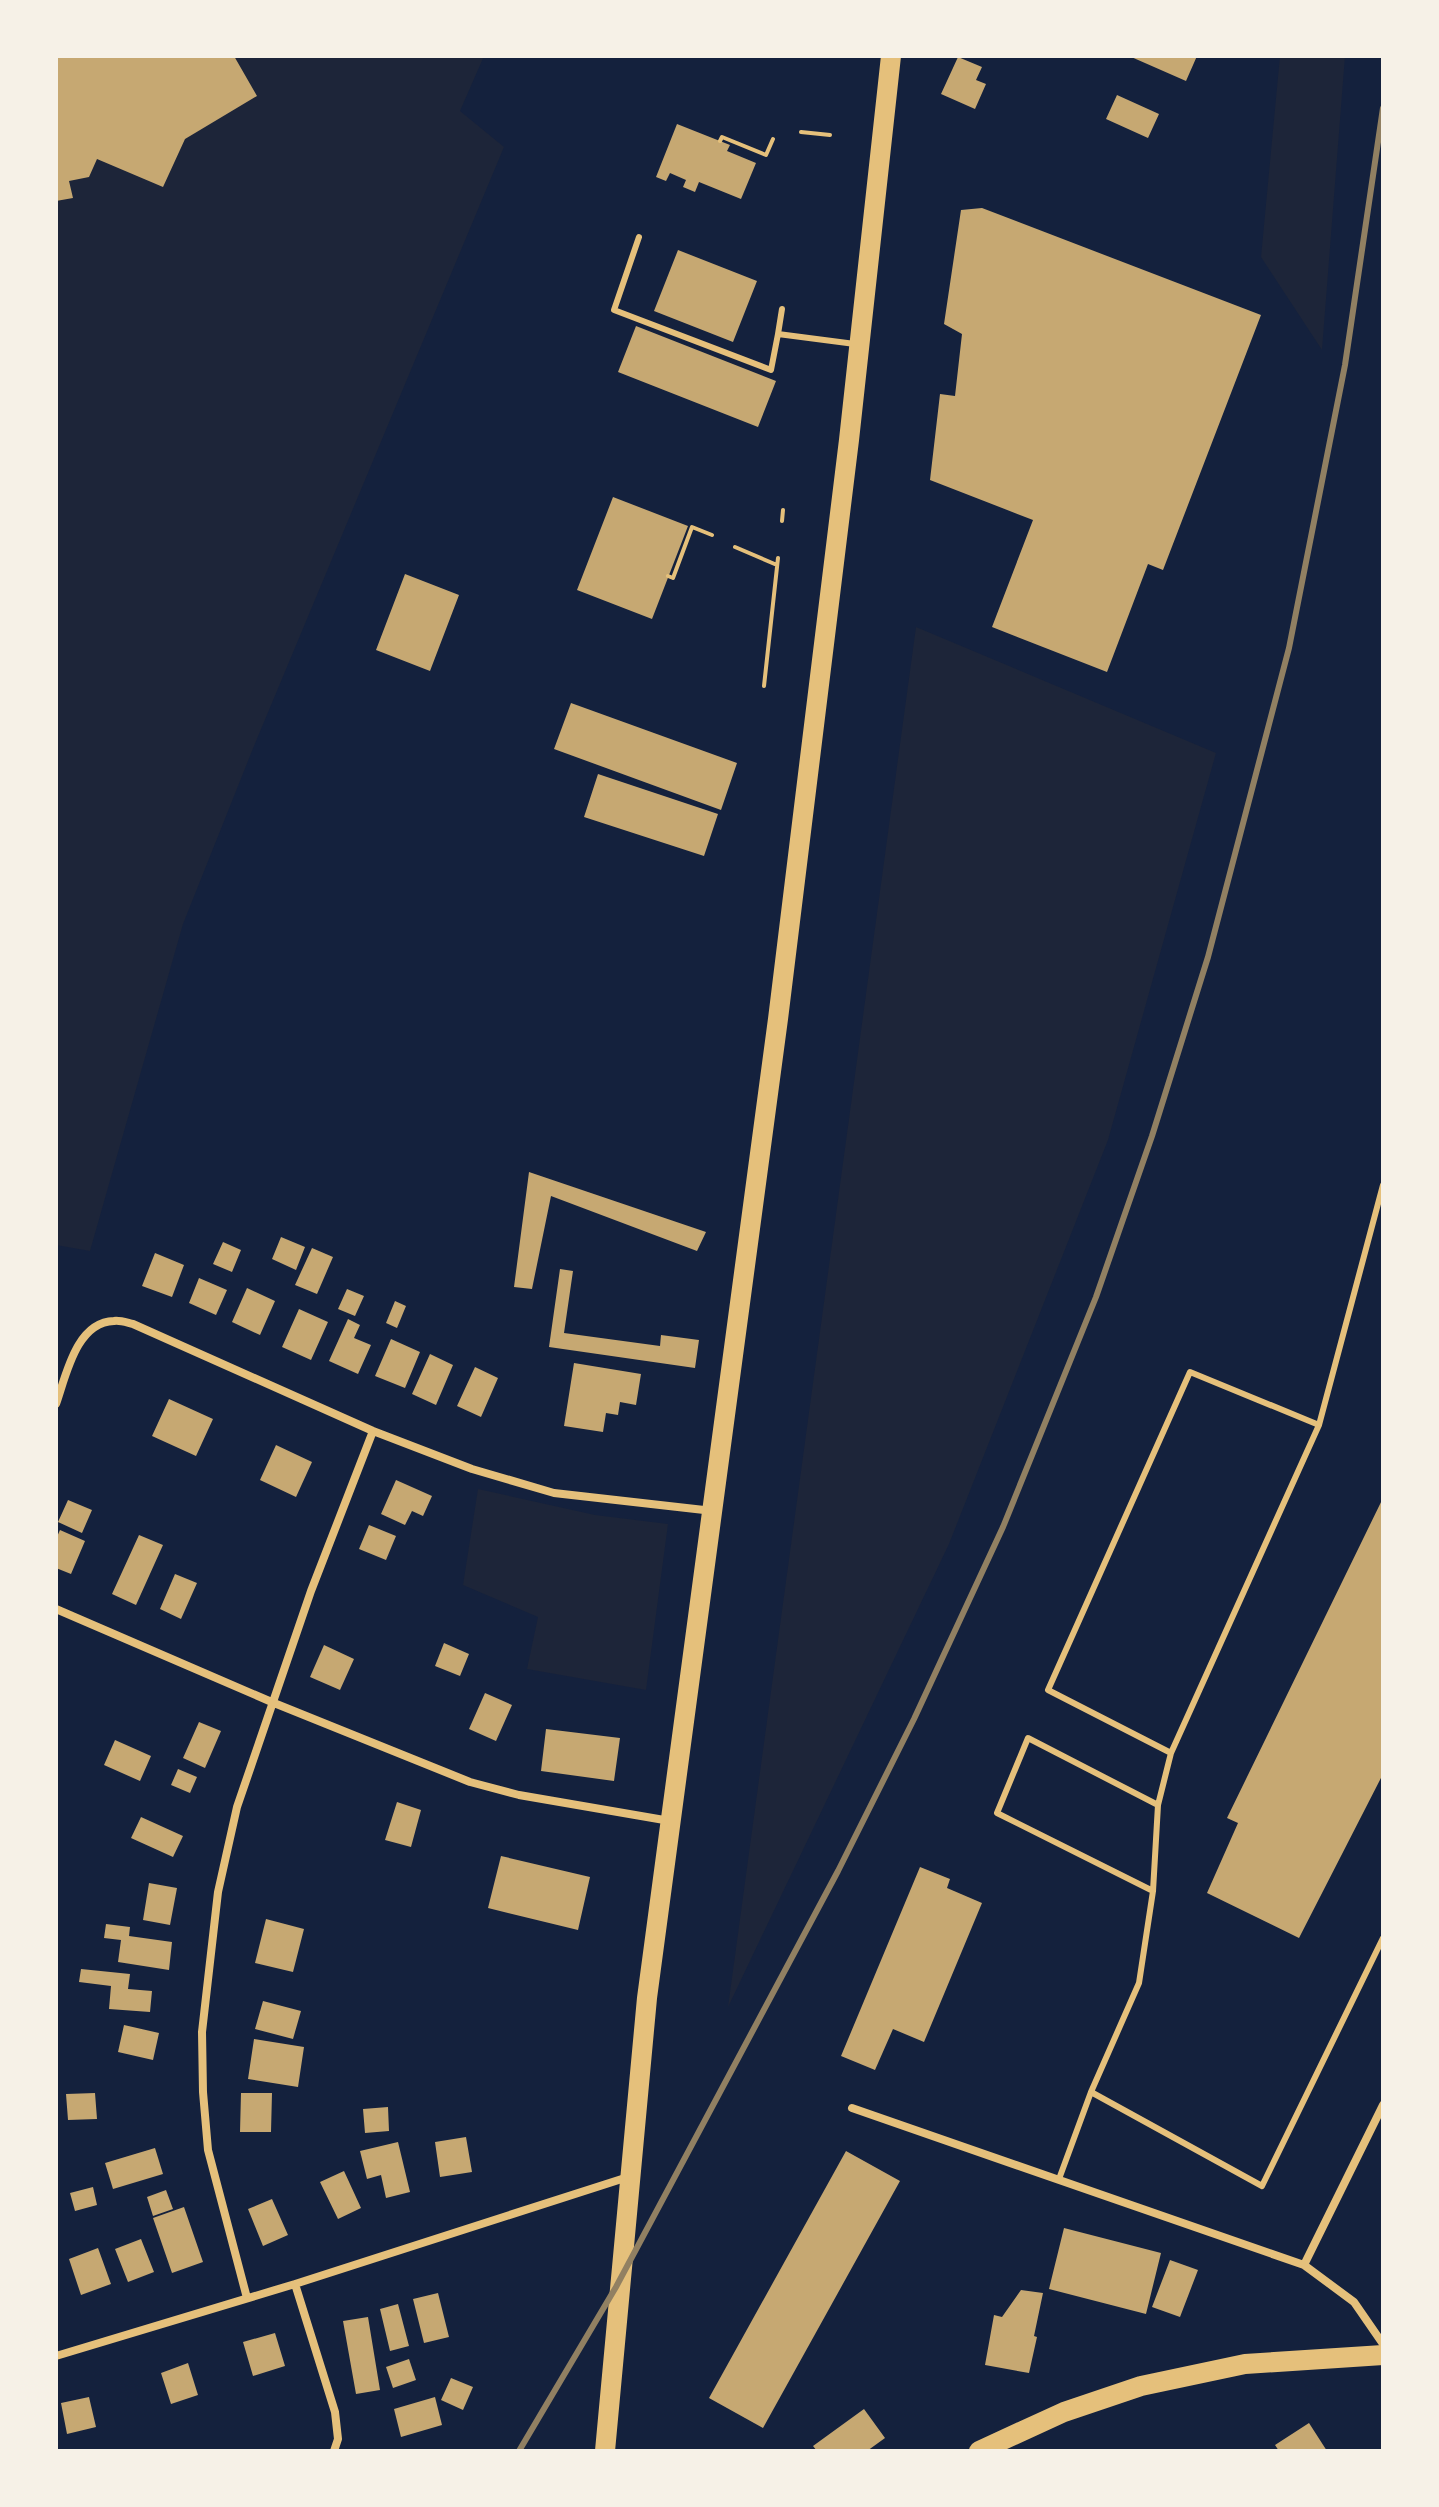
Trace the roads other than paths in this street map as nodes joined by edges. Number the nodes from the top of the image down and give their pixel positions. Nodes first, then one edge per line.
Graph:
1 (891, 56) edge
2 (639, 237) dead end
3 (782, 309) dead end
4 (778, 334) junction
5 (859, 344) junction
6 (1383, 1185) edge
7 (56, 1404) edge
8 (1319, 1425) junction
9 (373, 1431) junction
10 (714, 1512) junction
11 (56, 1609) edge
12 (274, 1703) junction
13 (1171, 1753) junction
14 (1158, 1805) junction
15 (671, 1821) junction
16 (1153, 1891) junction
17 (1383, 1938) edge
18 (1091, 2092) junction
19 (1383, 2105) edge
20 (852, 2108) dead end
21 (631, 2176) junction
22 (1059, 2179) junction
23 (1304, 2265) junction
24 (295, 2284) junction
25 (247, 2298) junction
26 (1383, 2344) edge
27 (1383, 2355) edge
28 (56, 2356) edge
29 (334, 2451) edge
30 (605, 2451) edge
31 (979, 2451) edge

1 - 5 main road
2 - 4 lane
3 - 4 lane
4 - 5 lane
5 - 10 main road
6 - 8 lane
7 - 9 street
8 - 13 lane
8 - 13 lane
9 - 10 street
9 - 12 street
10 - 15 main road
11 - 12 street
12 - 15 street
12 - 25 street
13 - 14 lane
14 - 16 lane
14 - 16 lane
15 - 21 main road
16 - 18 lane
17 - 18 lane
18 - 22 lane
19 - 23 street
20 - 22 street
21 - 24 street
21 - 30 main road
22 - 23 street
23 - 26 street
24 - 25 street
24 - 29 street
25 - 28 street
27 - 31 main road

